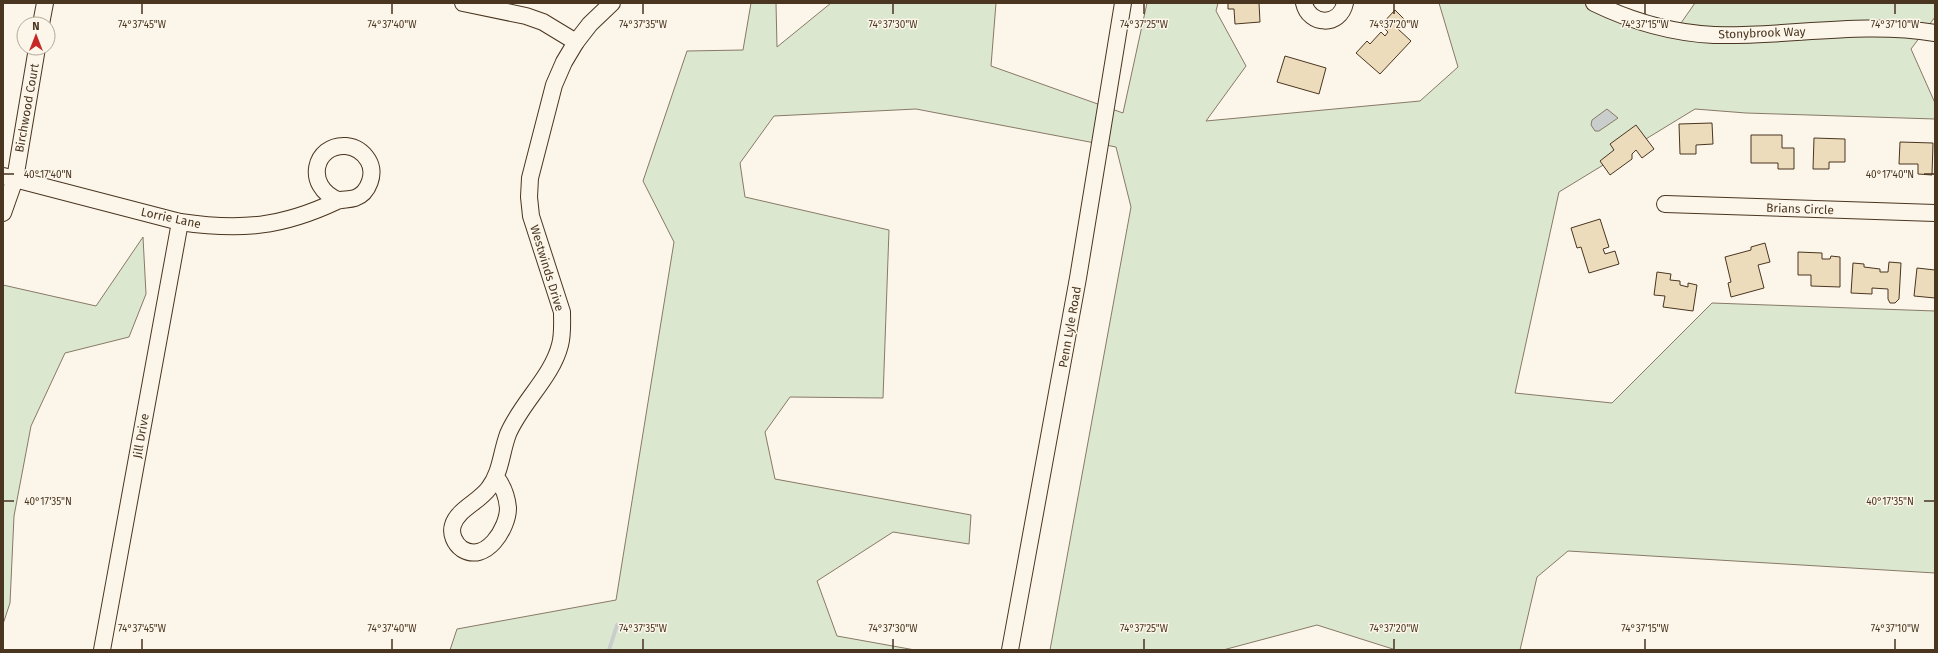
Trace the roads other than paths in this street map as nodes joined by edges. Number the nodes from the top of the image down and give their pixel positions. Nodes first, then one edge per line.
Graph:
1 (45, 3) edge
2 (464, 3) edge
3 (612, 3) edge
4 (1123, 3) edge
5 (1304, 3) edge
6 (1344, 3) edge
7 (1594, 3) edge
8 (43, 16) edge
9 (1935, 33) edge
10 (576, 42) junction
11 (35, 56) edge
12 (9, 177) edge
13 (338, 200) dead end
14 (1665, 204) dead end
15 (3, 213) edge
16 (1935, 213) edge
17 (180, 222) junction
18 (496, 477) junction
19 (102, 650) edge
20 (1010, 650) edge

1 - 8 street
2 - 10 street
3 - 10 street, Westwinds Drive
4 - 20 street, Penn Lyle Road
5 - 6 street
7 - 9 street, Stonybrook Way
10 - 18 street, Westwinds Drive
11 - 12 street, Birchwood Court
12 - 15 street, Birchwood Court
12 - 17 street, Lorrie Lane
13 - 17 street, Lorrie Lane
14 - 16 street, Brians Circle
17 - 19 street, Jill Drive
18 - 18 street, Westwinds Drive

